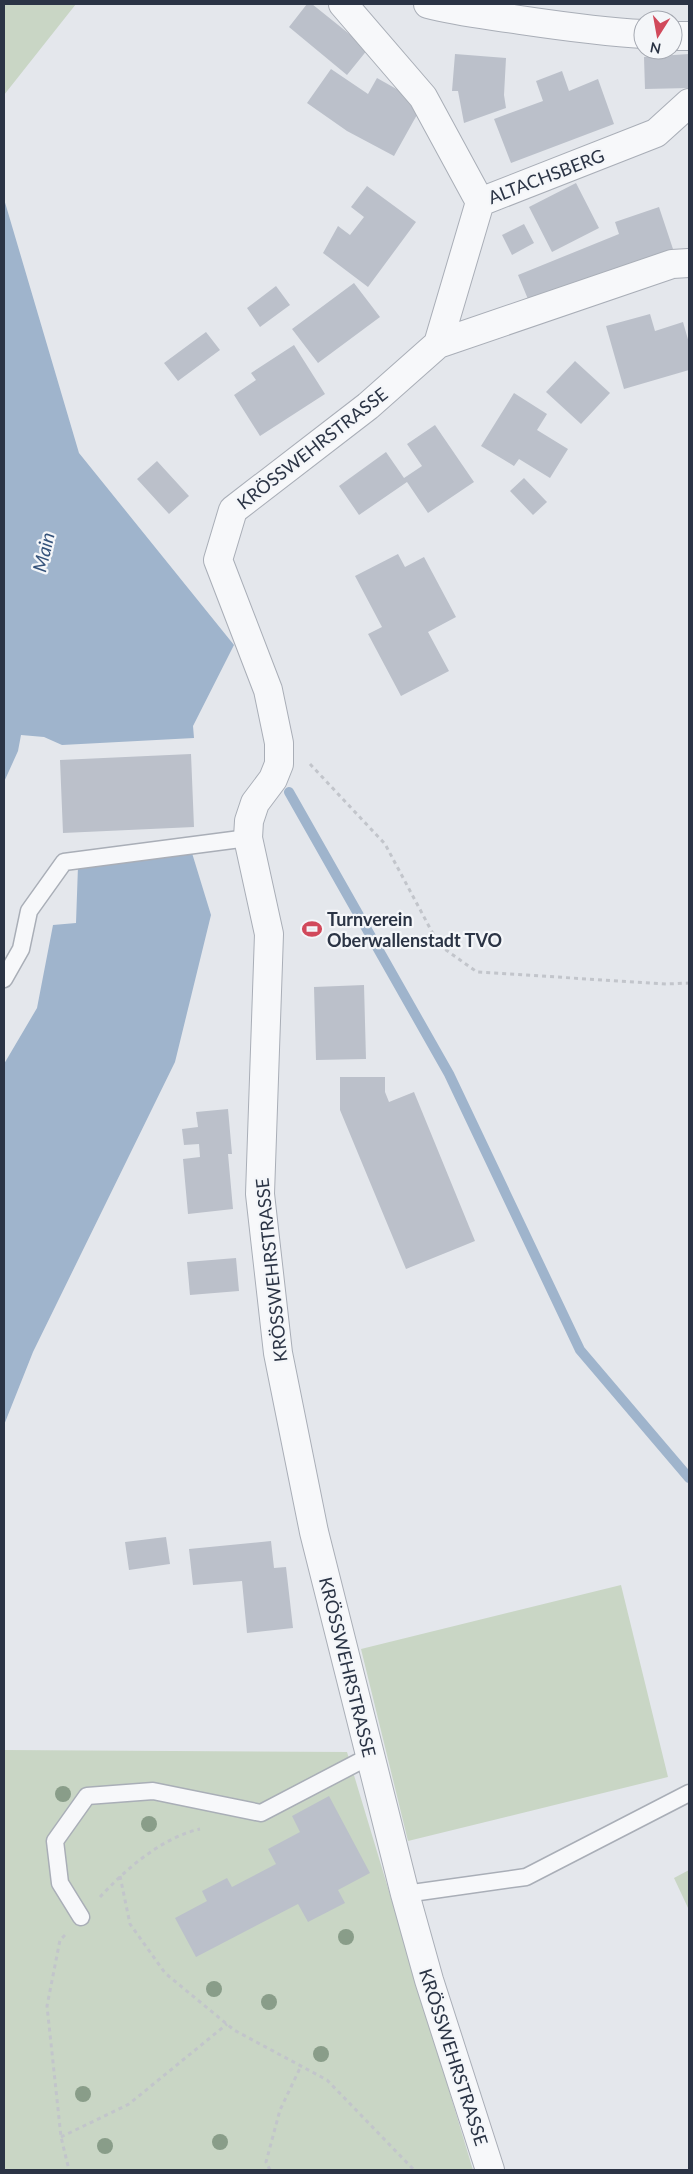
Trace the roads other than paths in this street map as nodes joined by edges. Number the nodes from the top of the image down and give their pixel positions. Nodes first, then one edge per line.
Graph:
1 (343, 4) edge
2 (428, 4) edge
3 (633, 34) edge
4 (689, 103) edge
5 (480, 202) junction
6 (689, 263) edge
7 (438, 344) junction
8 (248, 838) junction
9 (4, 979) edge
10 (370, 1756) junction
11 (689, 1794) edge
12 (405, 1894) junction
13 (82, 1917) road end
14 (490, 2170) edge

1 - 5 street, ALTACHSBERG
2 - 3 street
4 - 5 street, ALTACHSBERG
5 - 7 street
6 - 7 street, KRÖSSWEHRSTRASSE
7 - 8 street, KRÖSSWEHRSTRASSE
8 - 9 lane
8 - 10 street, KRÖSSWEHRSTRASSE
10 - 12 street, KRÖSSWEHRSTRASSE
10 - 13 lane
11 - 12 lane
12 - 14 street, KRÖSSWEHRSTRASSE

